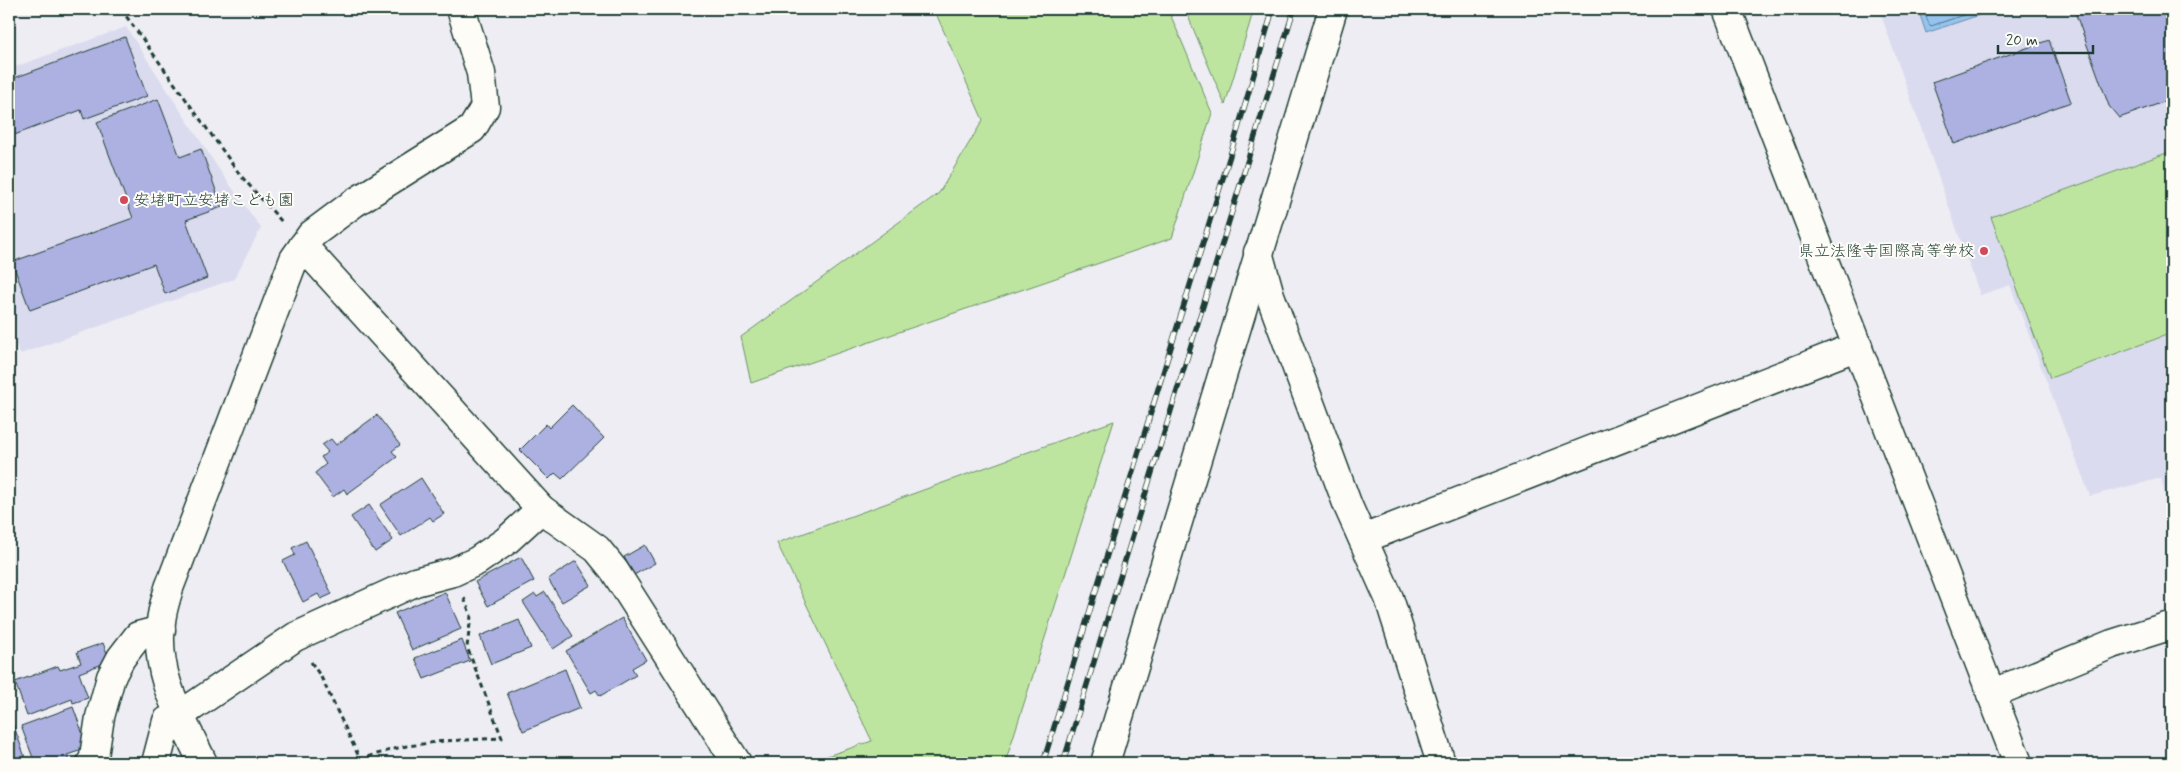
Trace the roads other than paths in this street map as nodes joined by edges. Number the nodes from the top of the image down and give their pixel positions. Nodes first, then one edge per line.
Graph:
1 (461, 9) edge
2 (1333, 9) edge
3 (1727, 9) edge
4 (303, 246) junction
5 (1258, 252) junction
6 (1858, 346) junction
7 (541, 509) junction
8 (1363, 539) junction
9 (2172, 628) edge
10 (161, 630) junction
11 (1991, 694) junction
12 (180, 715) junction
13 (91, 763) edge
14 (156, 763) edge
15 (203, 763) edge
16 (737, 763) edge
17 (1104, 763) edge
18 (1441, 763) edge
19 (2018, 763) edge

1 - 4 street
2 - 5 street
3 - 6 street
4 - 7 street
4 - 10 street
5 - 8 street
5 - 17 street
6 - 8 street
6 - 11 street
7 - 12 street
7 - 16 street
8 - 18 street
9 - 11 street
10 - 12 street
10 - 13 street
11 - 19 street
12 - 14 street
12 - 15 street

